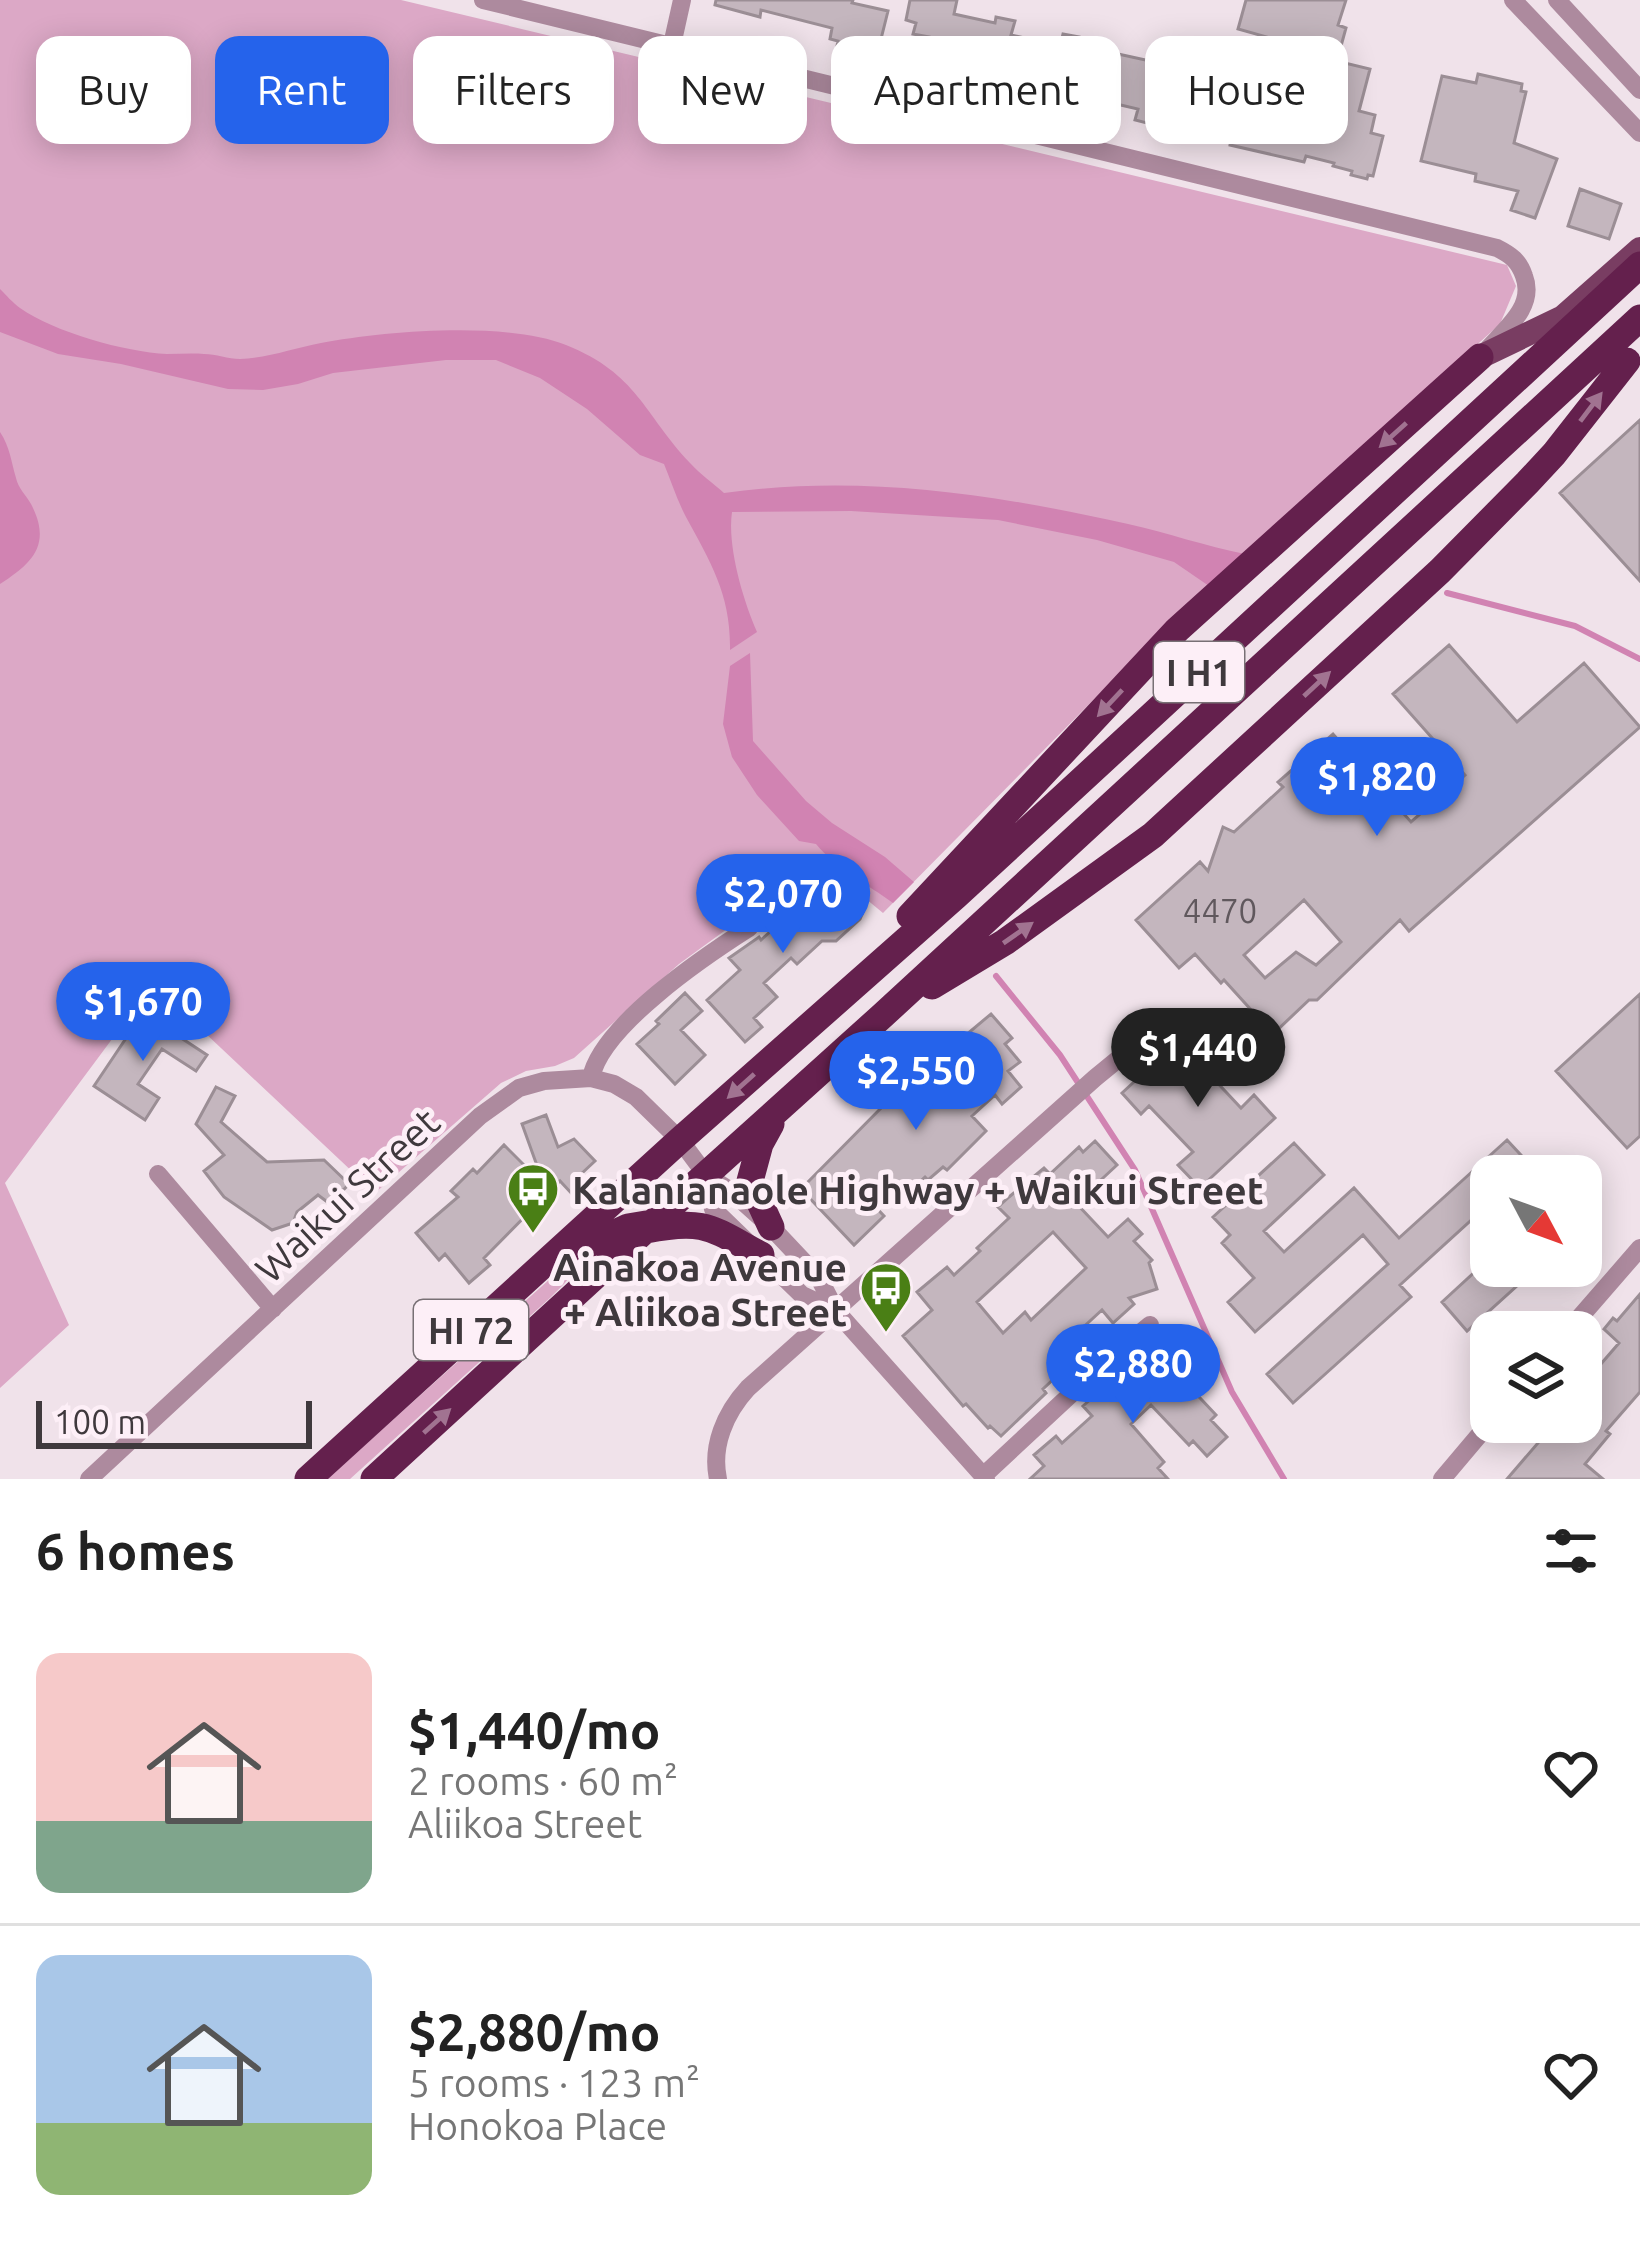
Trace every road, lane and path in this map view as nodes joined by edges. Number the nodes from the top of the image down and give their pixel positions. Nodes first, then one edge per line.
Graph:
1 (483, 0) edge
2 (682, 0) edge
3 (1513, 0) edge
4 (1557, 0) edge
5 (674, 36) edge
6 (638, 37) edge
7 (807, 78) edge
8 (1640, 90) edge
9 (1639, 133) edge
10 (1640, 249) edge
11 (1640, 265) edge
12 (1640, 318) edge
13 (1633, 355) edge
14 (1480, 357) junction
15 (749, 928) dead end
16 (882, 1016) junction
17 (1161, 1024) dead end
18 (802, 1031) junction
19 (592, 1078) junction
20 (788, 1101) junction
21 (680, 1140) junction
22 (158, 1174) dead end
23 (706, 1175) junction
24 (650, 1227) junction
25 (771, 1227) junction
26 (1640, 1248) edge
27 (559, 1250) junction
28 (761, 1256) junction
29 (273, 1309) junction
30 (836, 1311) junction
31 (1585, 1311) edge
32 (1150, 1325) dead end
33 (1472, 1443) edge
34 (984, 1478) edge
35 (89, 1479) edge
36 (308, 1479) edge
37 (374, 1479) edge
38 (718, 1479) edge
39 (1442, 1479) edge

1 - 6 street
2 - 5 street
3 - 9 street
4 - 8 street
7 - 14 street
10 - 14 main road
11 - 18 highway, I H1
12 - 16 highway, I H1
16 -> 13 highway
14 -> 18 highway
15 - 19 street
16 - 20 highway, I H1
17 - 30 street
18 -> 21 highway, I H1
19 - 21 street
19 - 29 street, Waikui Street
20 - 23 highway, I H1
20 - 25 highway
21 - 23 street
21 - 27 highway, HI 72
22 - 29 street
23 - 24 highway, HI 72
23 - 25 street
23 - 28 street
24 - 27 highway
24 - 28 highway
37 -> 24 highway, HI 72
25 - 30 street
26 - 31 street
27 - 36 highway, HI 72
28 - 30 street
29 - 35 street, Waikui Street
30 - 34 street
30 - 38 street
32 - 34 street
33 - 39 street

